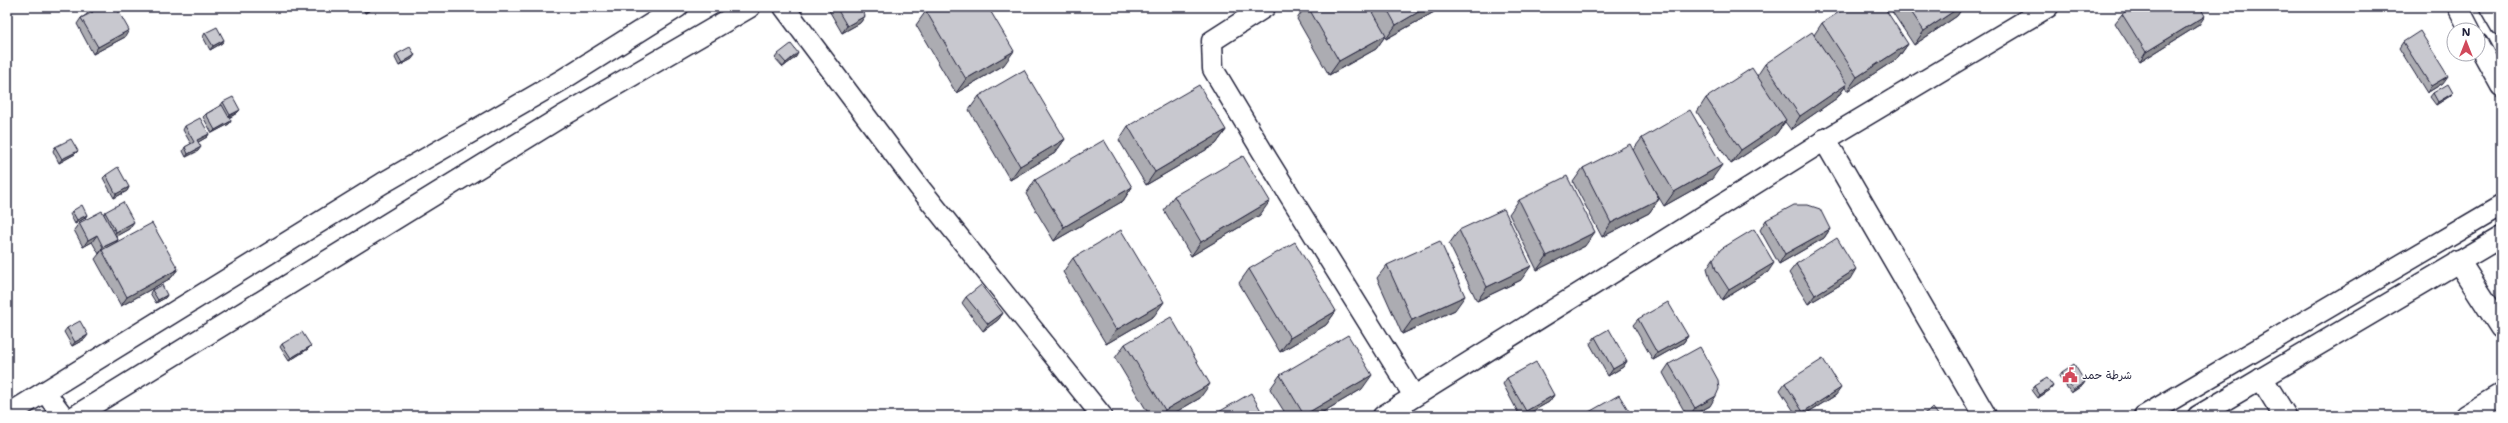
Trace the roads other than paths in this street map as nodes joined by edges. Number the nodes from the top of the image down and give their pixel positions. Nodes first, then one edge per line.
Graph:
1 (678, 7) edge
2 (750, 7) edge
3 (784, 7) edge
4 (1265, 7) edge
5 (2048, 7) edge
6 (2458, 7) edge
7 (2490, 7) edge
8 (2466, 22) edge
9 (2501, 26) edge
10 (2486, 59) edge
11 (2501, 86) edge
12 (1825, 140) junction
13 (2501, 206) edge
14 (2501, 237) edge
15 (2458, 262) junction
16 (2501, 327) edge
17 (2262, 379) junction
18 (45, 392) junction
19 (2501, 395) edge
20 (1414, 396) junction
21 (7, 415) edge
22 (63, 416) edge
23 (75, 416) edge
24 (1102, 416) edge
25 (1383, 416) edge
26 (1985, 416) edge
27 (2144, 416) edge
28 (2198, 416) edge
29 (2285, 416) edge
30 (2466, 416) edge

1 - 18 street
2 - 23 street
3 - 24 street
4 - 20 street
5 - 12 street
6 - 8 street
7 - 9 street
10 - 11 street
12 - 20 street
12 - 26 street
13 - 27 street
14 - 15 street
15 - 16 street
15 - 17 street
17 - 28 street
17 - 29 street
18 - 21 street
18 - 22 street
19 - 30 street
20 - 25 street

